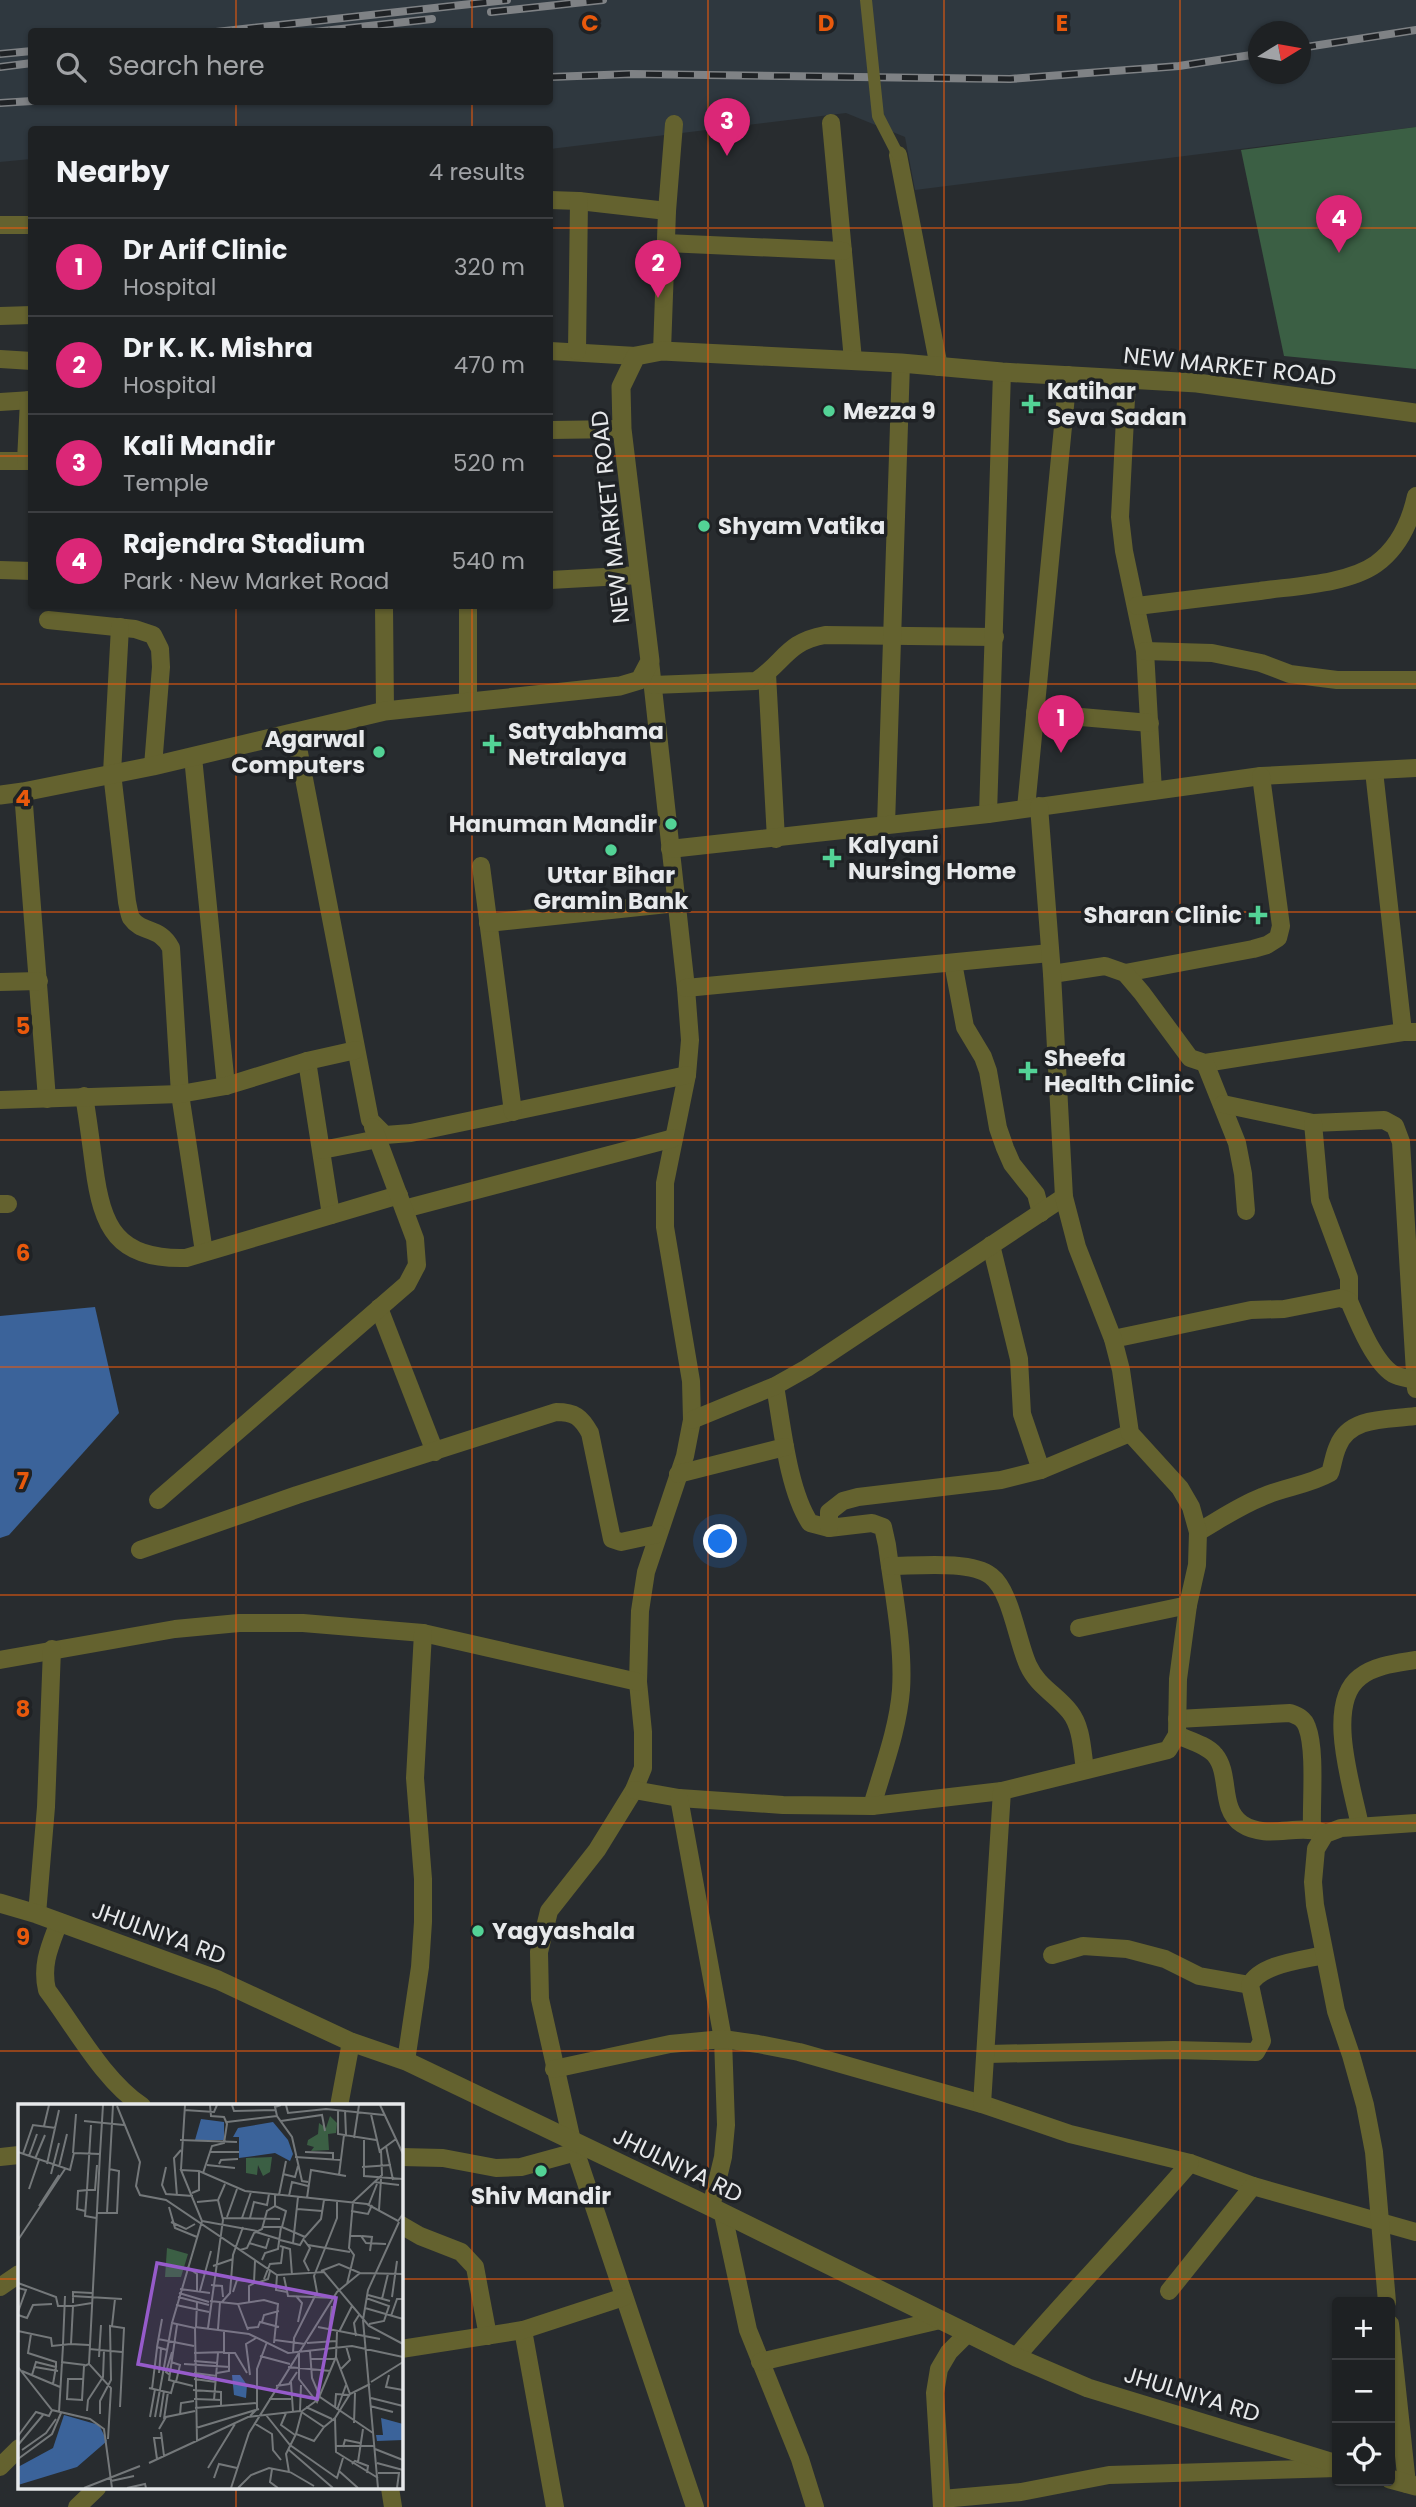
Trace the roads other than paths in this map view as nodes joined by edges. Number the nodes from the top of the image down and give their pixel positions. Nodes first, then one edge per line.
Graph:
1 (866, 0) edge
2 (831, 123) dead end
3 (674, 124) dead end
4 (898, 155) joint
5 (553, 200) edge
6 (579, 201) junction
7 (667, 211) junction
8 (0, 225) edge
9 (28, 225) edge
10 (666, 243) junction
11 (843, 251) junction
12 (28, 315) edge
13 (0, 316) edge
14 (553, 351) edge
15 (577, 351) junction
16 (662, 351) junction
17 (636, 356) junction
18 (0, 359) edge
19 (853, 360) junction
20 (28, 361) edge
21 (901, 363) junction
22 (939, 367) junction
23 (1002, 372) junction
24 (1068, 375) junction
25 (1127, 379) junction
26 (28, 400) edge
27 (0, 402) edge
28 (1416, 413) edge
29 (622, 429) junction
30 (553, 430) edge
31 (0, 461) edge
32 (28, 461) edge
33 (1416, 496) edge
34 (0, 570) edge
35 (28, 571) edge
36 (640, 575) junction
37 (553, 580) edge
38 (1137, 607) junction
39 (384, 609) edge
40 (468, 609) edge
41 (48, 620) dead end
42 (120, 627) junction
43 (891, 635) junction
44 (995, 637) junction
45 (1145, 651) junction
46 (650, 661) junction
47 (767, 674) junction
48 (1416, 680) edge
49 (653, 685) junction
50 (468, 702) junction
51 (385, 711) junction
52 (1035, 713) junction
53 (1150, 723) junction
54 (295, 732) junction
55 (193, 757) junction
56 (153, 766) junction
57 (1416, 768) edge
58 (1374, 771) junction
59 (112, 773) junction
60 (1261, 776) junction
61 (1153, 791) junction
62 (23, 792) junction
63 (0, 795) edge
64 (1032, 807) junction
65 (988, 814) junction
66 (886, 825) junction
67 (775, 839) junction
68 (670, 849) junction
69 (481, 866) dead end
70 (677, 903) junction
71 (488, 923) junction
72 (1050, 953) junction
73 (953, 963) junction
74 (1125, 973) junction
75 (1052, 974) junction
76 (39, 981) junction
77 (0, 982) edge
78 (686, 988) junction
79 (1409, 1032) edge
80 (356, 1050) junction
81 (307, 1062) junction
82 (1205, 1063) junction
83 (687, 1075) junction
84 (226, 1086) junction
85 (180, 1094) junction
86 (84, 1096) junction
87 (47, 1099) junction
88 (0, 1100) edge
89 (1223, 1104) junction
90 (513, 1112) junction
91 (370, 1120) junction
92 (1313, 1122) junction
93 (674, 1138) junction
94 (378, 1139) junction
95 (323, 1150) junction
96 (1064, 1197) junction
97 (402, 1202) junction
98 (1246, 1211) dead end
99 (1041, 1213) junction
100 (331, 1215) junction
101 (991, 1245) junction
102 (204, 1252) junction
103 (1349, 1301) junction
104 (379, 1308) junction
105 (1113, 1339) junction
106 (1415, 1361) edge
107 (1415, 1380) edge
108 (775, 1386) junction
109 (1416, 1389) edge
110 (1416, 1416) edge
111 (692, 1420) junction
112 (1130, 1433) junction
113 (785, 1447) junction
114 (435, 1452) junction
115 (1041, 1470) junction
116 (678, 1474) junction
117 (158, 1500) dead end
118 (830, 1528) junction
119 (1199, 1532) junction
120 (658, 1534) junction
121 (140, 1550) dead end
122 (890, 1566) junction
123 (1188, 1605) junction
124 (1079, 1628) dead end
125 (423, 1633) junction
126 (52, 1649) junction
127 (0, 1660) edge
128 (1416, 1660) edge
129 (638, 1682) junction
130 (1177, 1727) junction
131 (1085, 1769) junction
132 (635, 1790) junction
133 (1002, 1791) junction
134 (679, 1798) junction
135 (872, 1805) junction
136 (1416, 1824) edge
137 (1360, 1826) junction
138 (1318, 1831) junction
139 (0, 1903) edge
140 (37, 1914) junction
141 (59, 1922) junction
142 (1052, 1955) dead end
143 (1324, 1955) junction
144 (1250, 1985) junction
145 (723, 2039) junction
146 (351, 2042) junction
147 (987, 2053) junction
148 (406, 2061) junction
149 (554, 2069) junction
150 (139, 2104) edge
151 (339, 2104) edge
152 (982, 2104) junction
153 (574, 2146) junction
154 (18, 2155) edge
155 (0, 2157) edge
156 (402, 2157) edge
157 (1191, 2163) junction
158 (1253, 2186) junction
159 (717, 2210) junction
160 (1379, 2223) junction
161 (402, 2226) edge
162 (1416, 2232) edge
163 (18, 2275) edge
164 (0, 2287) edge
165 (1169, 2291) dead end
166 (624, 2297) junction
167 (1386, 2297) edge
168 (940, 2320) junction
169 (523, 2330) junction
170 (968, 2333) junction
171 (488, 2336) junction
172 (402, 2349) edge
173 (1016, 2357) junction
174 (1393, 2360) edge
175 (760, 2362) junction
176 (18, 2449) edge
177 (1332, 2464) edge
178 (1332, 2466) edge
179 (0, 2467) edge
180 (1404, 2483) edge
181 (95, 2490) edge
182 (942, 2503) edge
183 (78, 2507) edge
184 (555, 2507) edge
185 (695, 2507) edge
186 (815, 2507) edge

1 - 4 street, bridge
2 - 11 street
3 - 7 street
4 - 22 street
5 - 6 street
6 - 7 street
6 - 15 street
7 - 10 street
8 - 9 street
10 - 11 street
10 - 16 street
11 - 19 street
12 - 13 street
14 - 15 street
15 - 17 street
16 - 17 street, NEW MARKET ROAD
16 - 19 street, NEW MARKET ROAD
17 - 29 street, NEW MARKET ROAD
18 - 20 street
19 - 21 street, NEW MARKET ROAD
21 - 22 street, NEW MARKET ROAD
21 - 43 street
22 - 23 street, NEW MARKET ROAD
23 - 24 street, NEW MARKET ROAD
23 - 44 street
24 - 25 street, NEW MARKET ROAD
24 - 52 street
25 - 28 street, NEW MARKET ROAD
25 - 38 street
26 - 27 street
29 - 30 street
29 - 36 street, NEW MARKET ROAD
31 - 32 street
33 - 38 street
34 - 35 street
36 - 37 street
36 - 46 street, NEW MARKET ROAD
38 - 45 street
39 - 51 street
40 - 50 street
41 - 42 street
42 - 56 street
42 - 59 street
43 - 44 street
43 - 47 street
43 - 66 street
44 - 65 street
45 - 48 street
45 - 53 street
46 - 49 street
46 - 50 street
47 - 49 street
47 - 67 street
49 - 68 street
50 - 51 street
51 - 54 street
52 - 53 street
52 - 64 street
53 - 61 street
54 - 55 street
54 - 80 street
55 - 56 street
55 - 84 street
56 - 59 street
57 - 58 street
58 - 60 street
58 - 79 street
59 - 62 street
59 - 85 street
60 - 61 street
60 - 74 street
61 - 64 street
62 - 63 street
62 - 76 street
64 - 65 street
64 - 72 street
65 - 66 street
66 - 67 street
67 - 68 street
68 - 70 street
69 - 71 street
70 - 71 street
70 - 78 street
71 - 90 street
72 - 73 street
72 - 75 street
73 - 78 street
73 - 99 street
74 - 75 street
74 - 82 street
75 - 96 street
76 - 77 street
76 - 87 street
78 - 83 street
79 - 82 street
80 - 81 street
80 - 91 street
81 - 84 street
81 - 95 street
82 - 89 street
83 - 90 street
83 - 93 street
84 - 85 street
85 - 86 street
85 - 102 street
86 - 87 street
86 - 102 street
87 - 88 street
89 - 92 street
89 - 98 street
90 - 91 street
91 - 94 street
92 - 103 street
92 - 106 street
93 - 97 street
93 - 111 street
94 - 95 street
94 - 97 street
95 - 100 street
96 - 99 street
96 - 105 street
97 - 100 street
97 - 104 street
99 - 101 street
100 - 102 street
101 - 108 street
101 - 115 street
103 - 105 street
103 - 107 street
104 - 114 street
104 - 117 street
105 - 112 street
106 - 107 street
107 - 109 street
108 - 111 street
108 - 113 street
110 - 119 street
111 - 116 street
112 - 115 street
112 - 119 street
113 - 116 street
113 - 118 street
114 - 120 street
114 - 121 street
115 - 118 street
116 - 120 street
118 - 122 street
119 - 123 street
120 - 129 street
122 - 131 street
122 - 135 street
123 - 124 street
123 - 130 street
125 - 126 street
125 - 129 street
125 - 148 street
126 - 127 street
126 - 140 street
128 - 137 street
129 - 132 street
130 - 131 street
130 - 138 street
130 - 138 street
131 - 133 street
132 - 134 street
132 - 149 street
133 - 135 street
133 - 147 street
134 - 135 street
134 - 145 street
136 - 137 street
137 - 138 street
138 - 143 street
139 - 140 street, JHULNIYA RD
140 - 141 street, JHULNIYA RD
141 - 146 street, JHULNIYA RD
141 - 150 street
142 - 144 street
143 - 144 street
143 - 160 street
144 - 147 street
145 - 149 street
145 - 152 street
145 - 159 street
146 - 148 street, JHULNIYA RD
146 - 151 street
147 - 152 street
148 - 153 street, JHULNIYA RD
149 - 153 street
152 - 157 street
153 - 156 street
153 - 159 street, JHULNIYA RD
153 - 166 street
154 - 155 street
157 - 158 street
157 - 173 street
158 - 160 street
158 - 165 street
159 - 168 street, JHULNIYA RD
159 - 175 street
160 - 162 street
160 - 167 street
161 - 171 street
163 - 164 street
166 - 169 street
166 - 185 street
168 - 170 street, JHULNIYA RD
168 - 175 street
169 - 171 street
169 - 184 street
170 - 173 street, JHULNIYA RD
170 - 182 street
171 - 172 street
173 - 177 street, JHULNIYA RD
174 - 180 street
175 - 186 street
176 - 179 street
178 - 182 street
181 - 183 street

